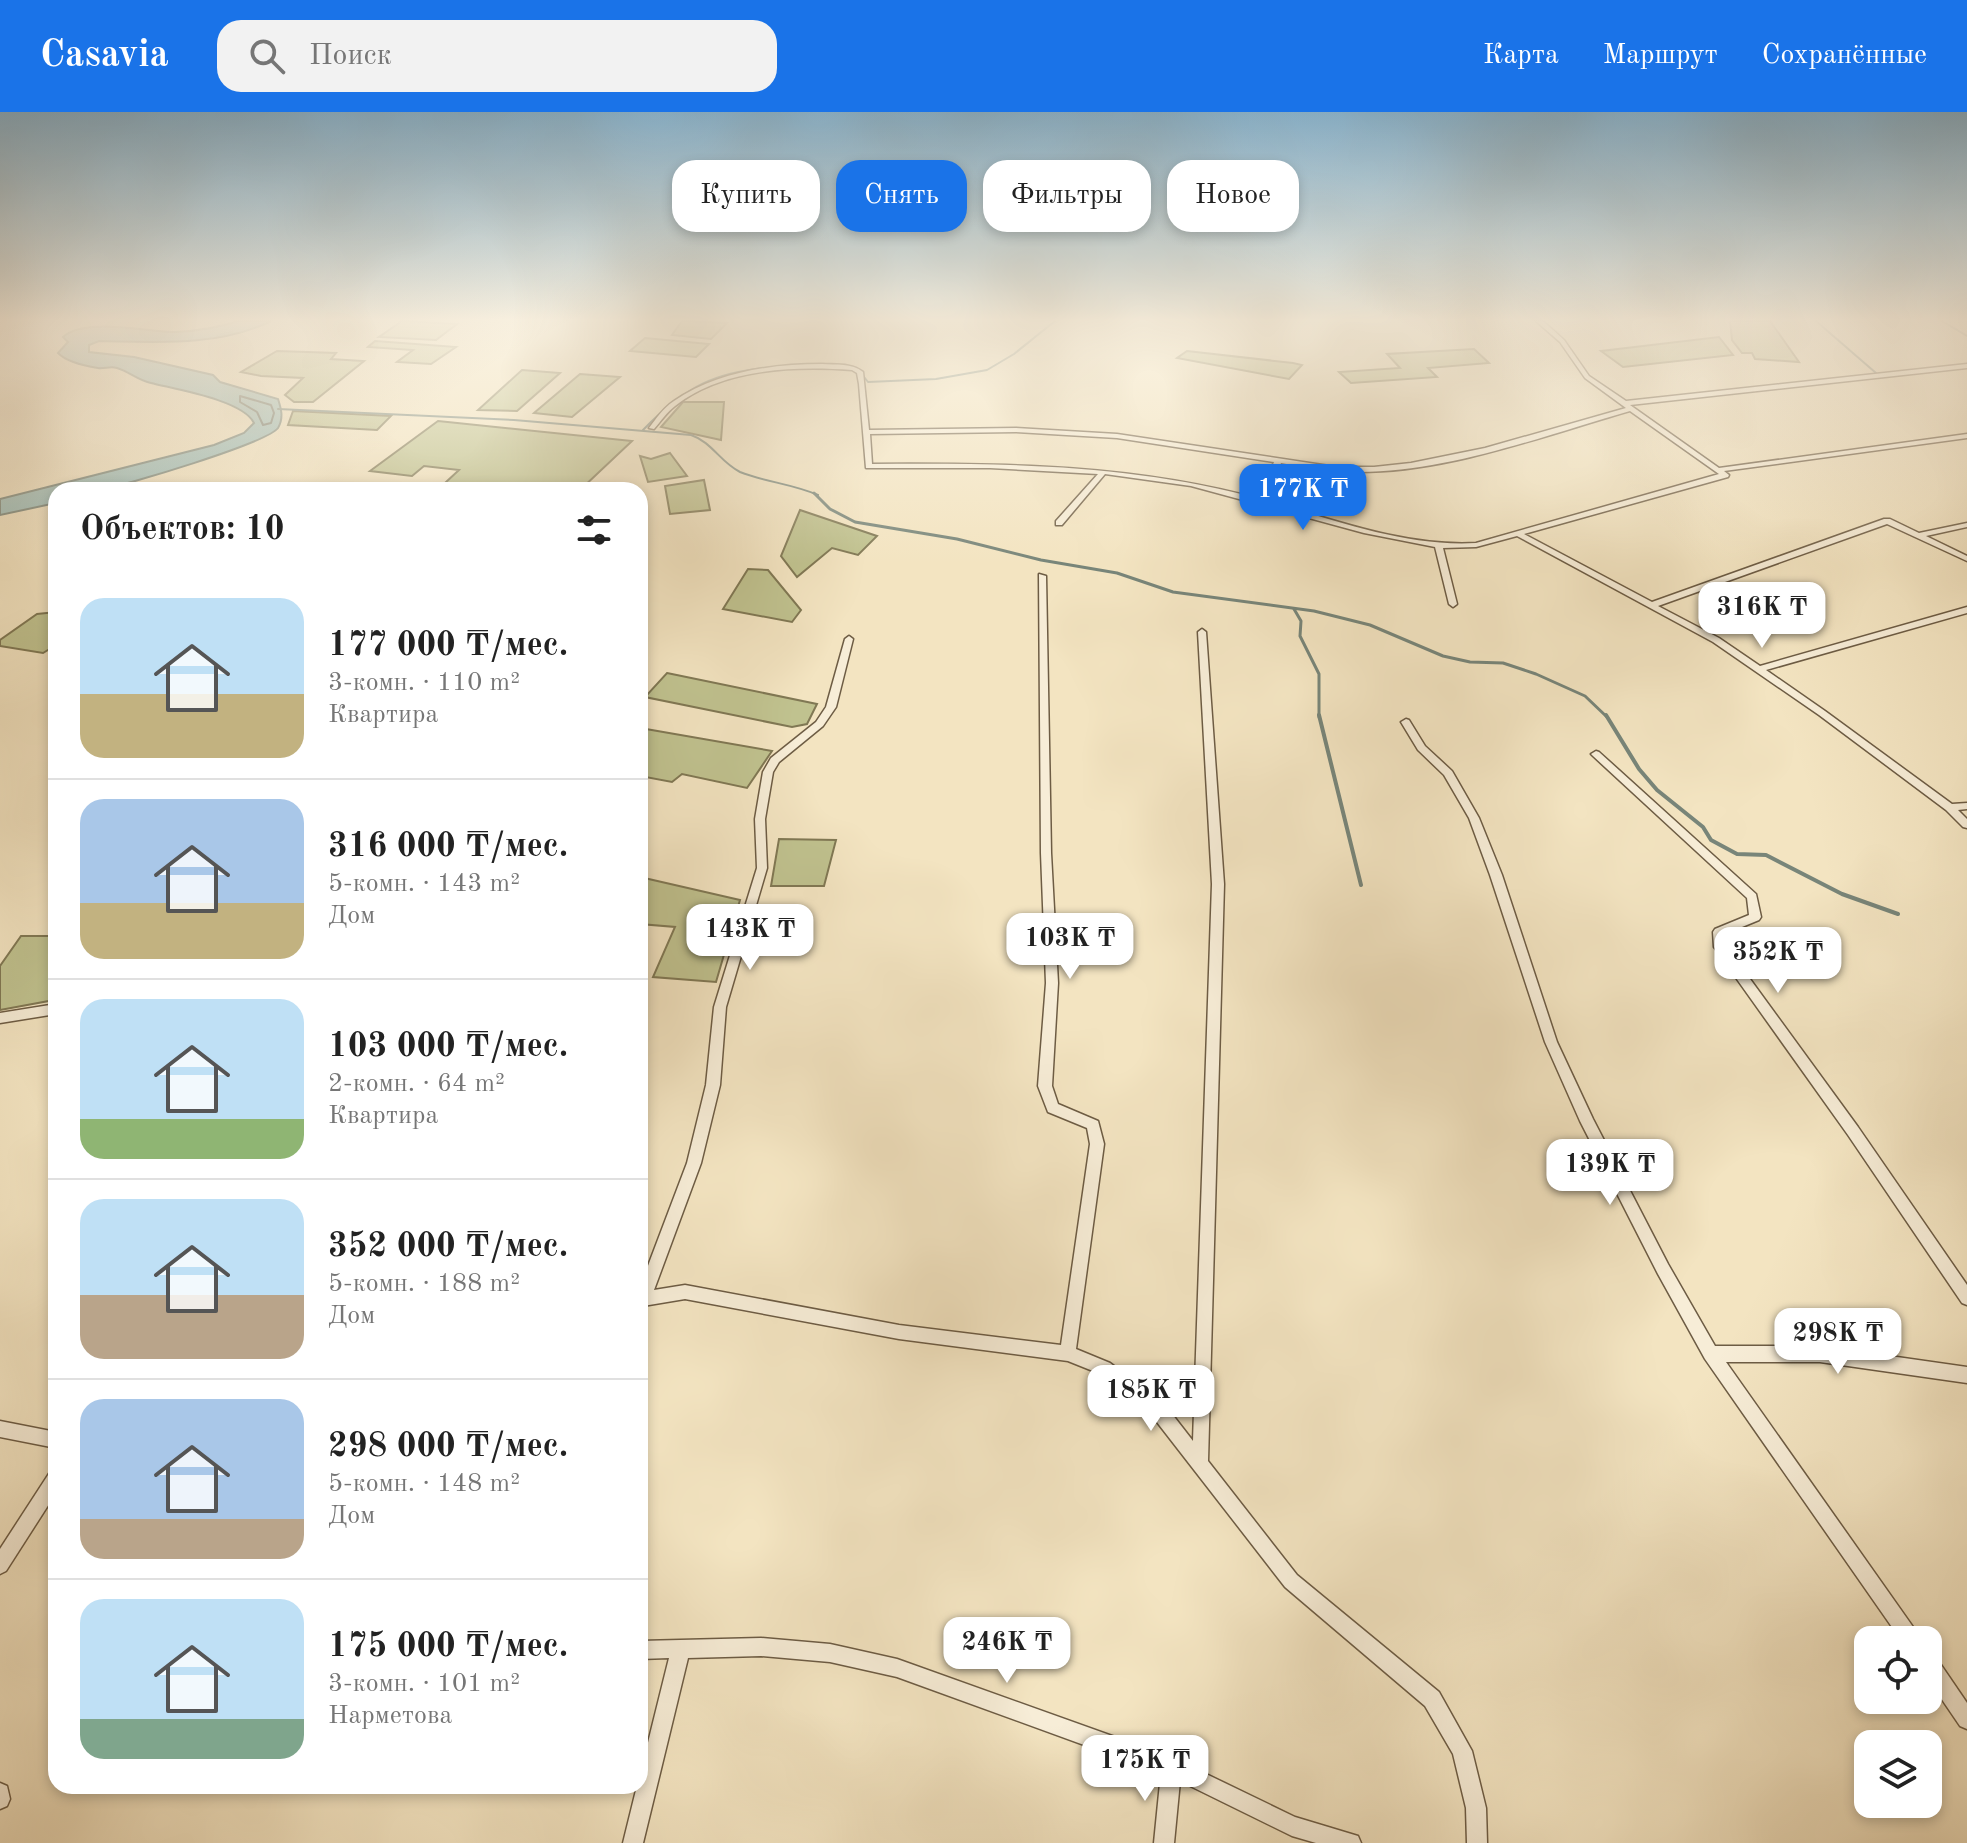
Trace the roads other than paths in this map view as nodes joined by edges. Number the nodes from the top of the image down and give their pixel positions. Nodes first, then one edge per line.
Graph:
1 (677, 402) edge
2 (863, 402) edge
3 (1624, 402) edge
4 (1666, 402) edge
5 (1630, 406) junction
6 (652, 428) dead end
7 (866, 432) junction
8 (1967, 436) edge
9 (1278, 460) junction
10 (1718, 470) junction
11 (1104, 471) junction
12 (1268, 505) junction
13 (1059, 523) dead end
14 (1967, 525) edge
15 (1517, 533) junction
16 (1917, 536) junction
17 (1439, 547) junction
18 (1967, 559) edge
19 (1042, 576) dead end
20 (1453, 604) dead end
21 (1655, 604) junction
22 (1967, 610) edge
23 (1202, 632) dead end
24 (849, 639) dead end
25 (1761, 669) junction
26 (1406, 722) dead end
27 (1596, 754) dead end
28 (1967, 806) edge
29 (1950, 808) junction
30 (1967, 825) edge
31 (48, 1010) edge
32 (0, 1018) edge
33 (648, 1286) edge
34 (648, 1298) edge
35 (1967, 1298) edge
36 (1068, 1353) junction
37 (1711, 1354) junction
38 (1967, 1375) edge
39 (0, 1429) edge
40 (48, 1438) edge
41 (1200, 1464) junction
42 (48, 1490) edge
43 (0, 1565) edge
44 (1902, 1626) edge
45 (681, 1649) junction
46 (648, 1650) edge
47 (1942, 1683) edge
48 (1967, 1719) edge
49 (1171, 1767) junction
50 (648, 1782) edge
51 (645, 1794) edge
52 (633, 1843) edge
53 (1164, 1843) edge
54 (1351, 1843) edge
55 (1477, 1843) edge

1 - 6 street
2 - 7 street
3 - 5 street
4 - 5 street
5 - 9 street
5 - 10 street
7 - 9 street
7 - 11 street
8 - 10 street
9 - 12 street
10 - 15 street
11 - 12 street
11 - 13 street
12 - 17 street
14 - 16 street
15 - 17 street
15 - 21 street
16 - 18 street
16 - 21 street
17 - 20 street
19 - 36 street
21 - 25 street
22 - 25 street
23 - 41 street
24 - 33 street
25 - 29 street
26 - 37 street
27 - 35 street
28 - 29 street
29 - 30 street
31 - 32 street
34 - 36 street
36 - 41 street
37 - 38 street
37 - 44 street
39 - 40 street
41 - 55 street
42 - 43 street
45 - 46 street
45 - 49 street
45 - 50 street
47 - 48 street
49 - 53 street
49 - 54 street
51 - 52 street

